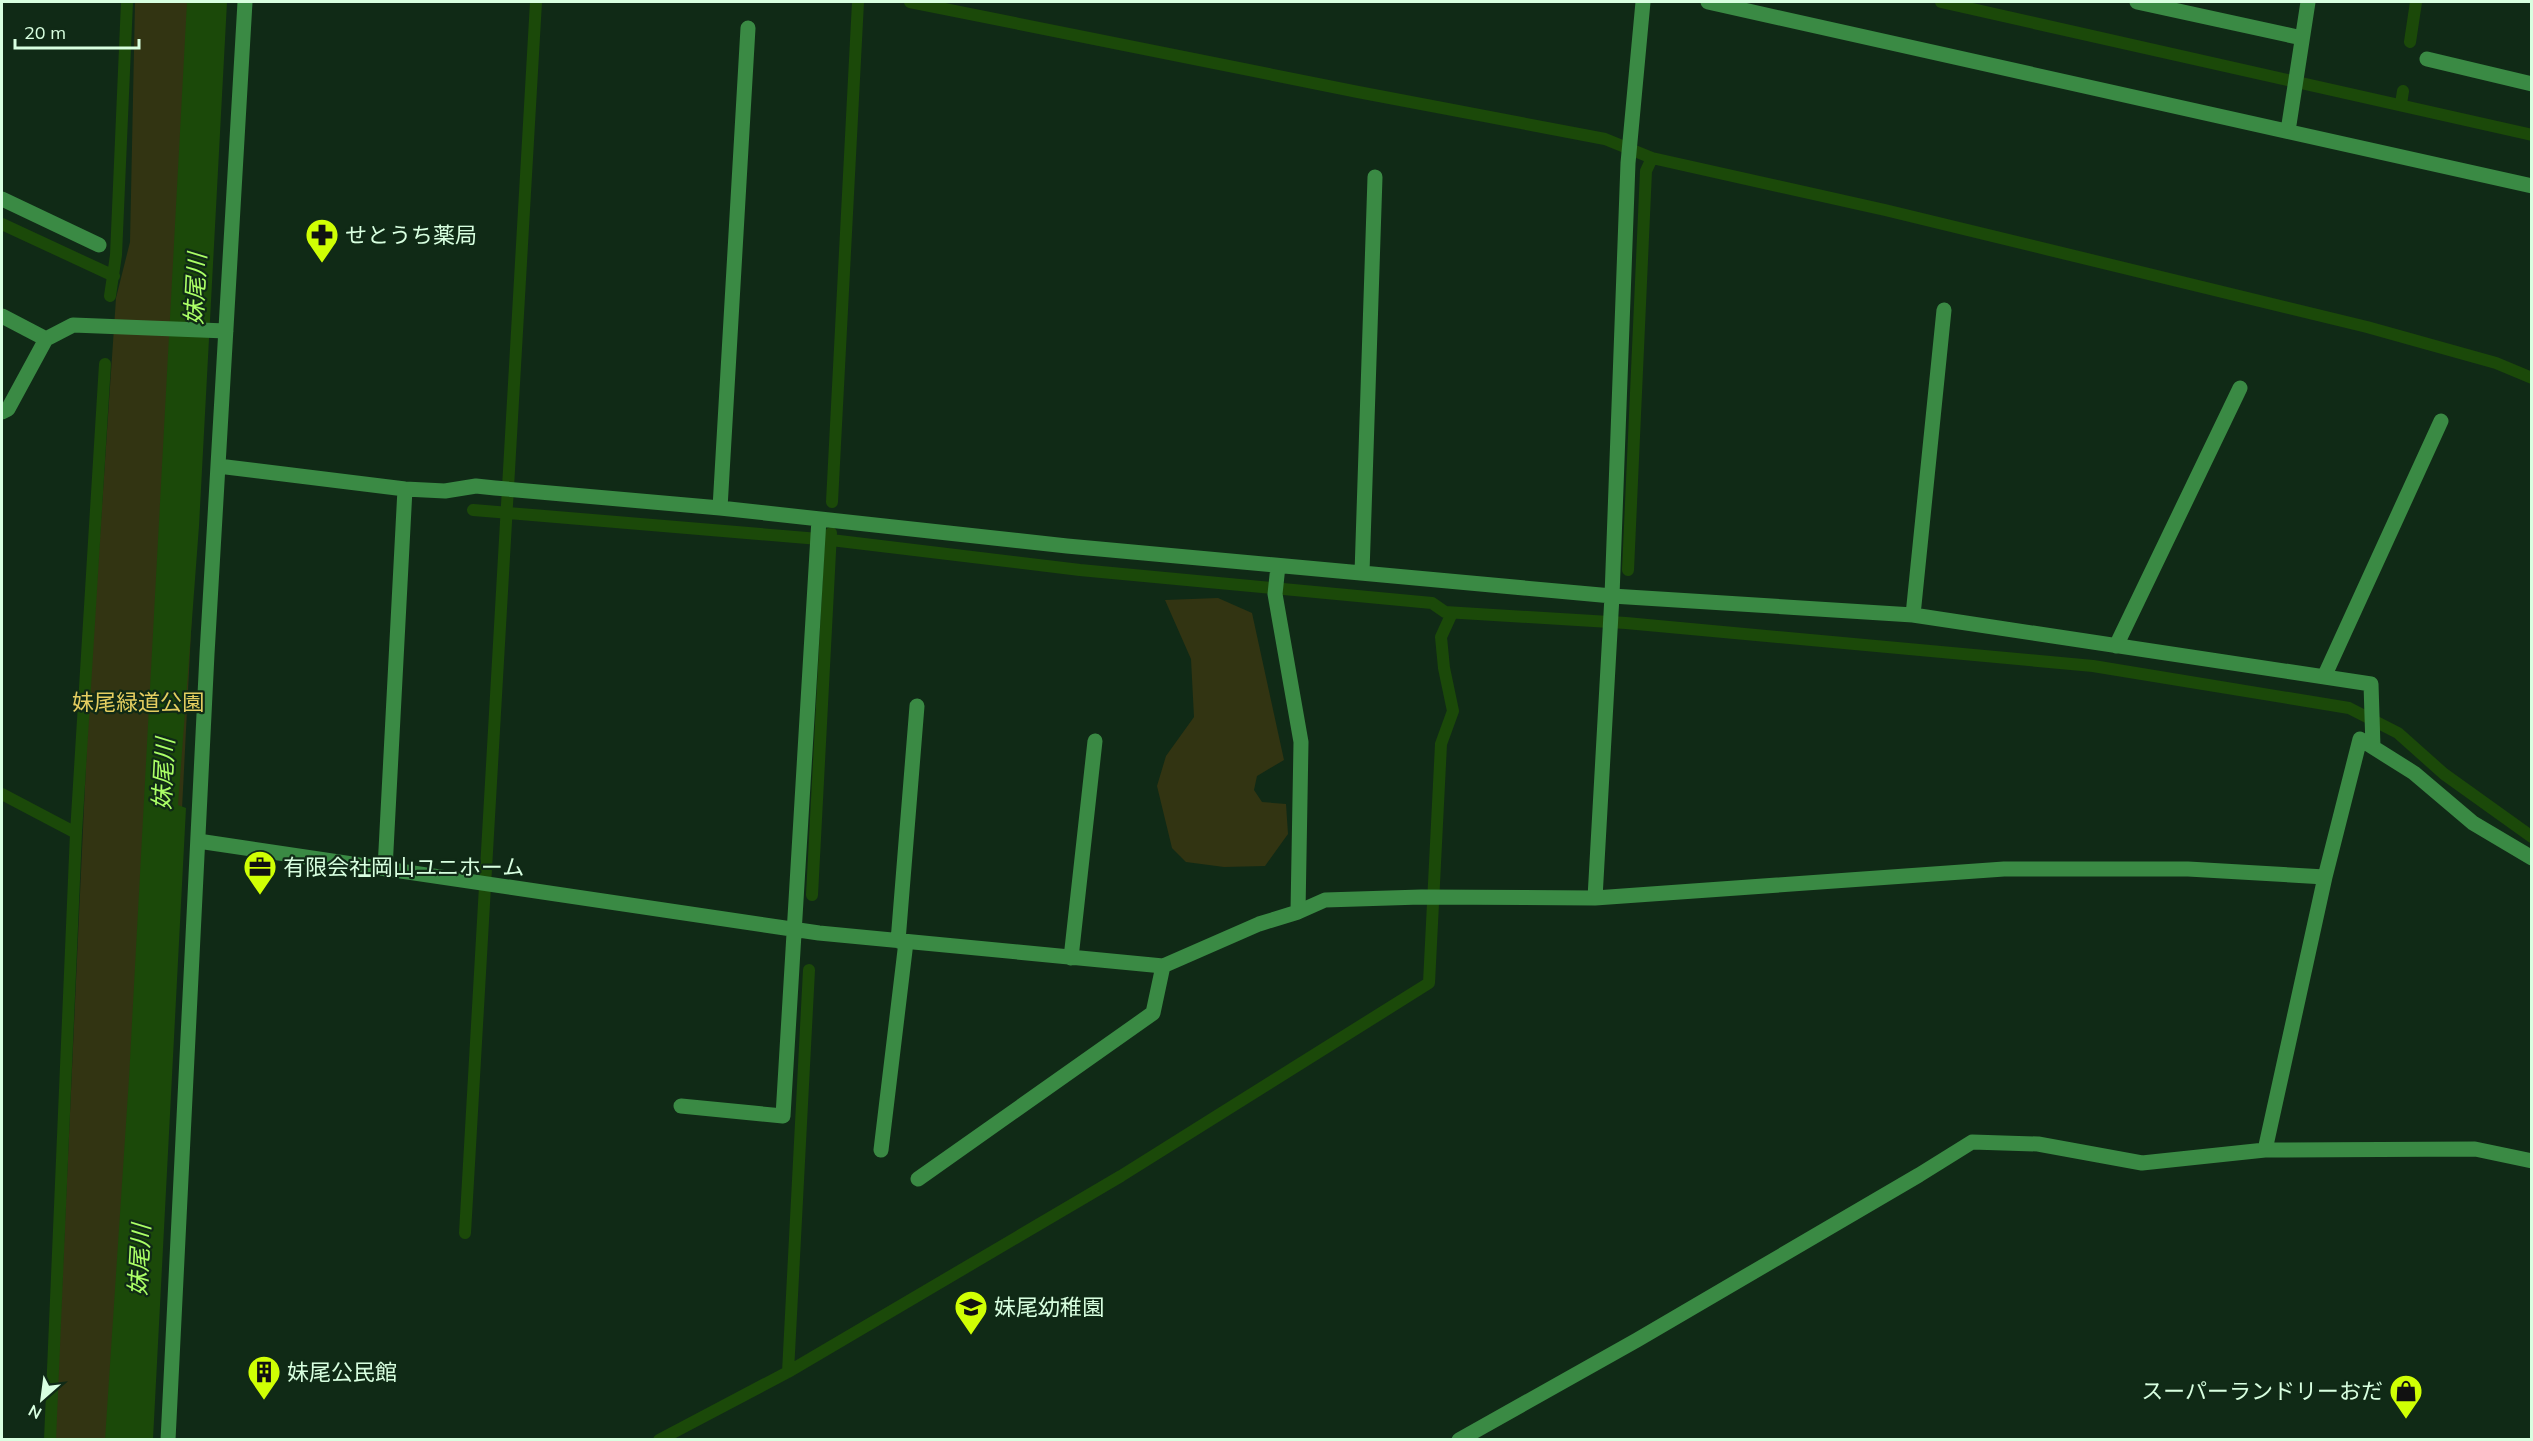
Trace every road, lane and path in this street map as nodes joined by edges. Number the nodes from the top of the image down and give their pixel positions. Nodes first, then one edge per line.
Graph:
1 (245, 2) edge
2 (1643, 2) edge
3 (1708, 2) edge
4 (2137, 2) edge
5 (2308, 2) edge
6 (748, 28) dead end
7 (2302, 38) junction
8 (2427, 59) dead end
9 (2532, 84) edge
10 (2288, 131) junction
11 (1375, 177) dead end
12 (2532, 186) edge
13 (2, 199) edge
14 (99, 245) dead end
15 (1944, 310) dead end
16 (2, 316) edge
17 (226, 331) junction
18 (46, 339) junction
19 (2240, 388) dead end
20 (2, 412) edge
21 (2441, 421) dead end
22 (218, 466) junction
23 (405, 489) junction
24 (720, 508) junction
25 (819, 525) junction
26 (1277, 572) junction
27 (1362, 573) junction
28 (1612, 596) junction
29 (1912, 615) junction
30 (2116, 646) junction
31 (2324, 677) junction
32 (917, 706) dead end
33 (1095, 741) dead end
34 (2373, 747) junction
35 (198, 842) junction
36 (2532, 858) edge
37 (385, 869) junction
38 (2325, 877) junction
39 (1595, 898) junction
40 (1298, 912) junction
41 (793, 930) junction
42 (902, 941) junction
43 (1071, 957) junction
44 (1162, 966) junction
45 (681, 1106) dead end
46 (881, 1150) dead end
47 (2265, 1150) junction
48 (2532, 1161) edge
49 (918, 1179) dead end
50 (168, 1440) edge
51 (1459, 1440) edge

1 - 17 street
2 - 28 street
3 - 10 street
4 - 7 street
5 - 7 street
6 - 24 street
7 - 10 street
8 - 9 street
10 - 12 street
11 - 27 street
13 - 14 street
15 - 29 street
16 - 18 street
17 - 18 street
17 - 22 street
18 - 20 street
19 - 30 street
21 - 31 street
22 - 23 street
22 - 35 street
23 - 24 street
23 - 37 street
24 - 25 street
25 - 26 street
25 - 41 street
26 - 27 street
26 - 40 street
27 - 28 street
28 - 29 street
28 - 39 street
29 - 30 street
30 - 31 street
31 - 34 street
32 - 42 street
33 - 43 street
34 - 36 street
34 - 38 street
35 - 37 street
35 - 50 street
37 - 41 street
38 - 39 street
38 - 47 street
39 - 40 street
40 - 44 street
41 - 42 street
41 - 45 street
42 - 43 street
42 - 46 street
43 - 44 street
44 - 49 street
47 - 48 street
47 - 51 street

